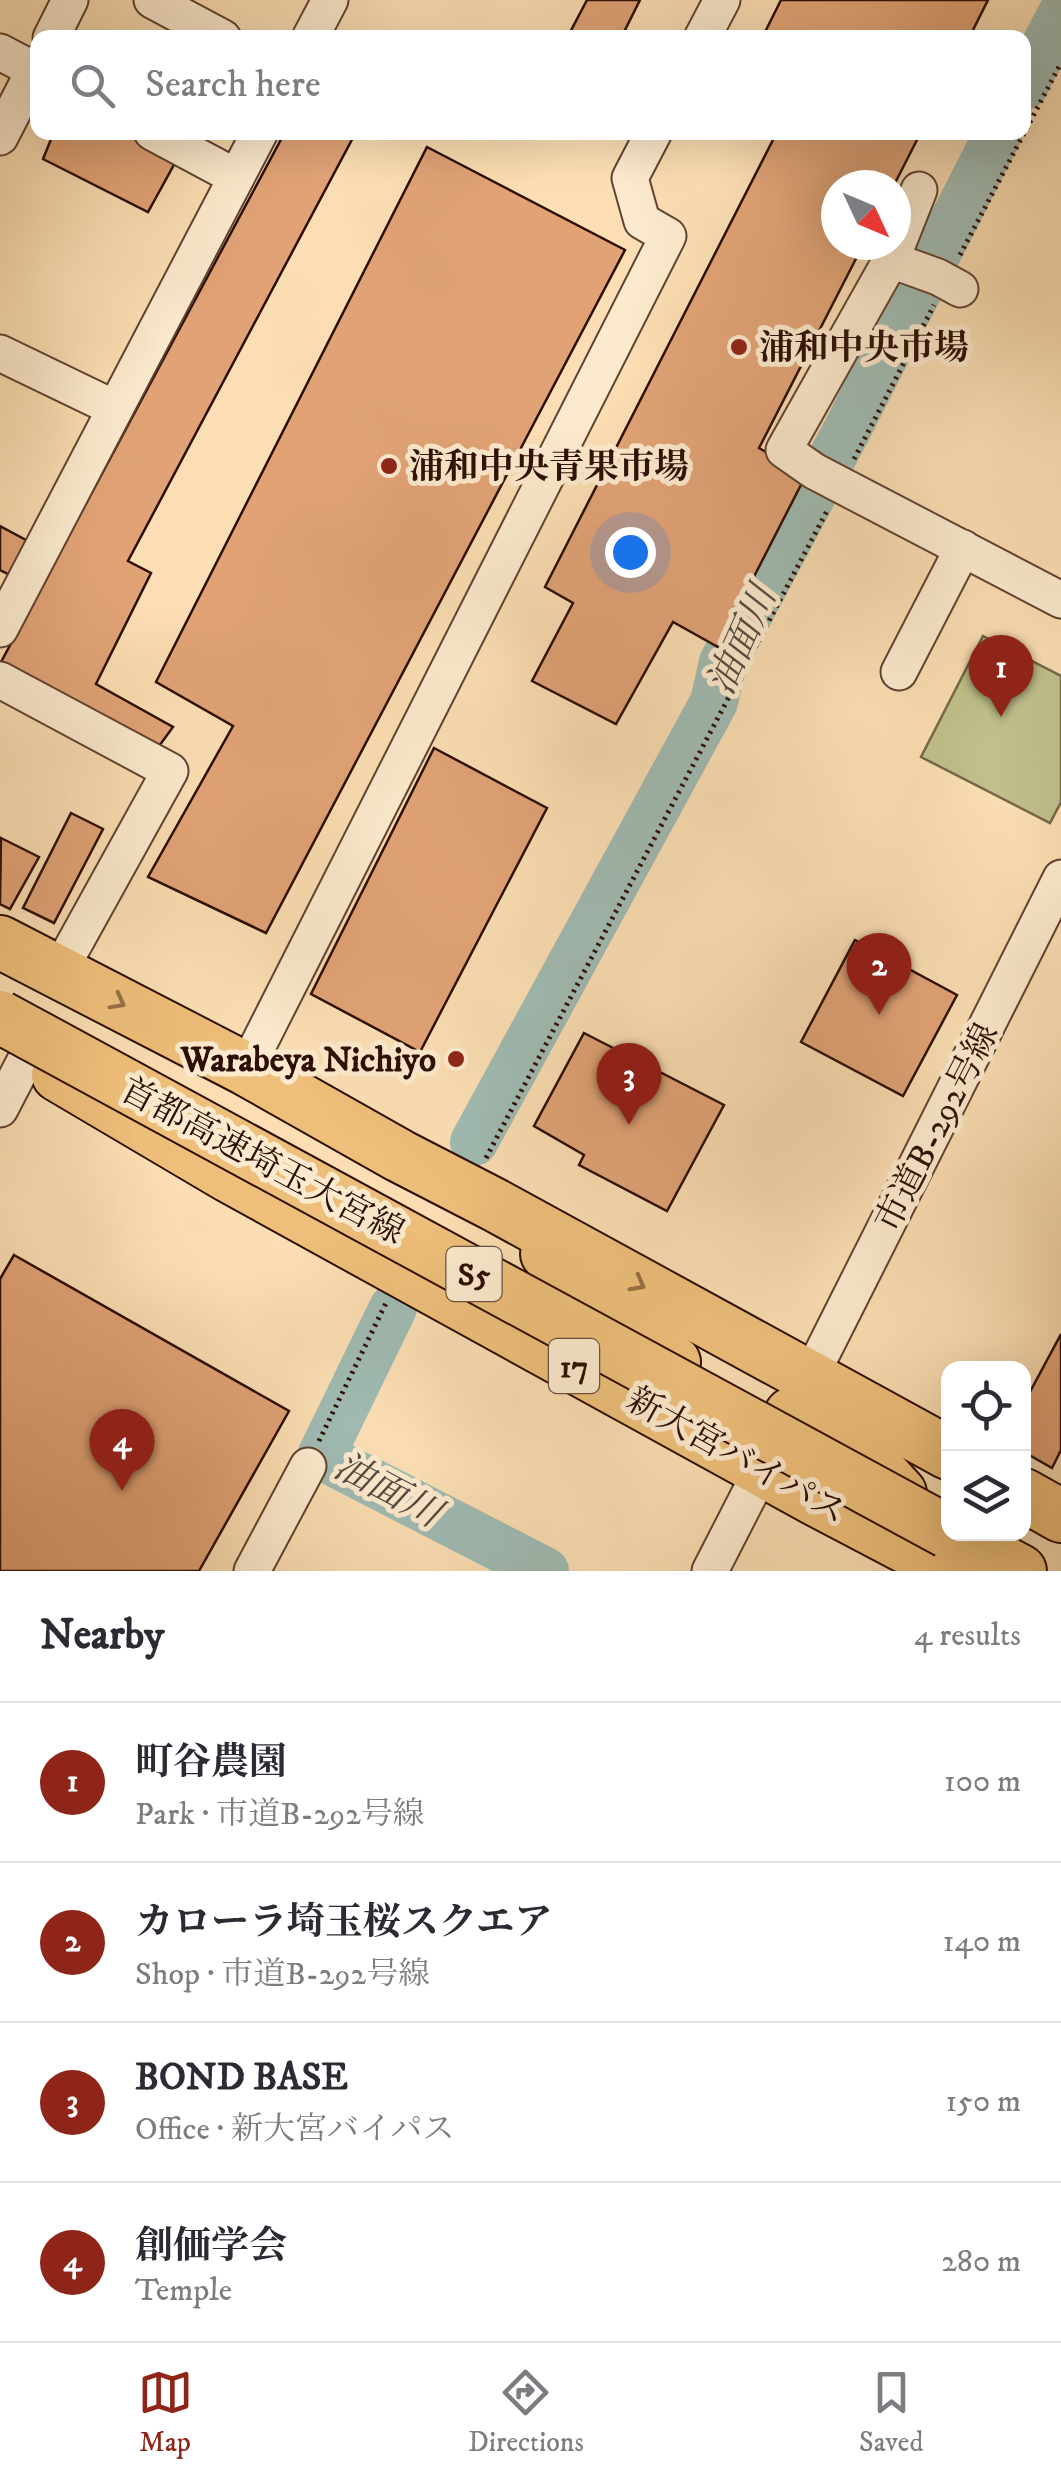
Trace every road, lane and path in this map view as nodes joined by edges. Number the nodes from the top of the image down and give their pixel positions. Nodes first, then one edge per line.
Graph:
1 (70, 0) edge
2 (152, 0) edge
3 (330, 0) edge
4 (722, 0) edge
5 (54, 30) edge
6 (207, 30) edge
7 (314, 30) edge
8 (706, 30) edge
9 (0, 52) edge
10 (1061, 63) edge
11 (30, 65) edge
12 (30, 80) edge
13 (1031, 111) edge
14 (0, 137) edge
15 (167, 140) edge
16 (256, 140) edge
17 (650, 140) edge
18 (1013, 140) edge
19 (236, 177) junction
20 (919, 190) dead end
21 (930, 274) junction
22 (0, 353) edge
23 (114, 408) junction
24 (830, 478) junction
25 (963, 548) junction
26 (1061, 600) edge
27 (0, 629) edge
28 (900, 672) dead end
29 (0, 680) edge
30 (1061, 878) edge
31 (0, 942) edge
32 (72, 948) dead end
33 (0, 977) edge
34 (9, 1039) edge
35 (246, 1069) junction
36 (0, 1108) edge
37 (474, 1154) dead end
38 (198, 1158) junction
39 (388, 1300) dead end
40 (787, 1422) junction
41 (941, 1453) edge
42 (308, 1466) joint
43 (941, 1487) edge
44 (1031, 1499) edge
45 (1061, 1516) edge
46 (941, 1528) edge
47 (1031, 1536) edge
48 (965, 1541) edge
49 (1061, 1553) edge
50 (252, 1571) edge
51 (710, 1571) edge
52 (952, 1571) edge
53 (972, 1571) edge
54 (1020, 1571) edge

1 - 5 street
2 - 6 street
3 - 7 street
4 - 8 street
9 - 11 street
10 - 13 path
12 - 14 street
15 - 19 street
16 - 19 street
17 - 35 street
18 - 21 path
19 - 23 street
20 - 21 street
21 - 24 path
21 - 24 street
22 - 23 street
23 - 27 street
24 - 25 street
24 - 37 path
25 - 26 street
25 - 28 street
29 - 32 street
30 - 40 street, 市道B-292号線
31 -> 35 highway
33 -> 43 highway, 首都高速埼玉大宮線 / S5
34 - 36 street
34 - 38 highway, 新大宮バイパス / 17
34 - 46 highway, 首都高速埼玉大宮線 / S5, bridge
35 - 38 highway
35 - 40 highway
38 - 40 highway, 新大宮バイパス / 17
39 - 42 path
40 - 41 highway, 新大宮バイパス / 17
40 - 51 street, 市道B-292号線
40 - 52 highway, 新大宮バイパス / 17
40 - 53 highway
42 - 50 street
44 - 45 highway
47 - 49 highway
48 - 54 highway, 首都高速埼玉大宮線 / S5

